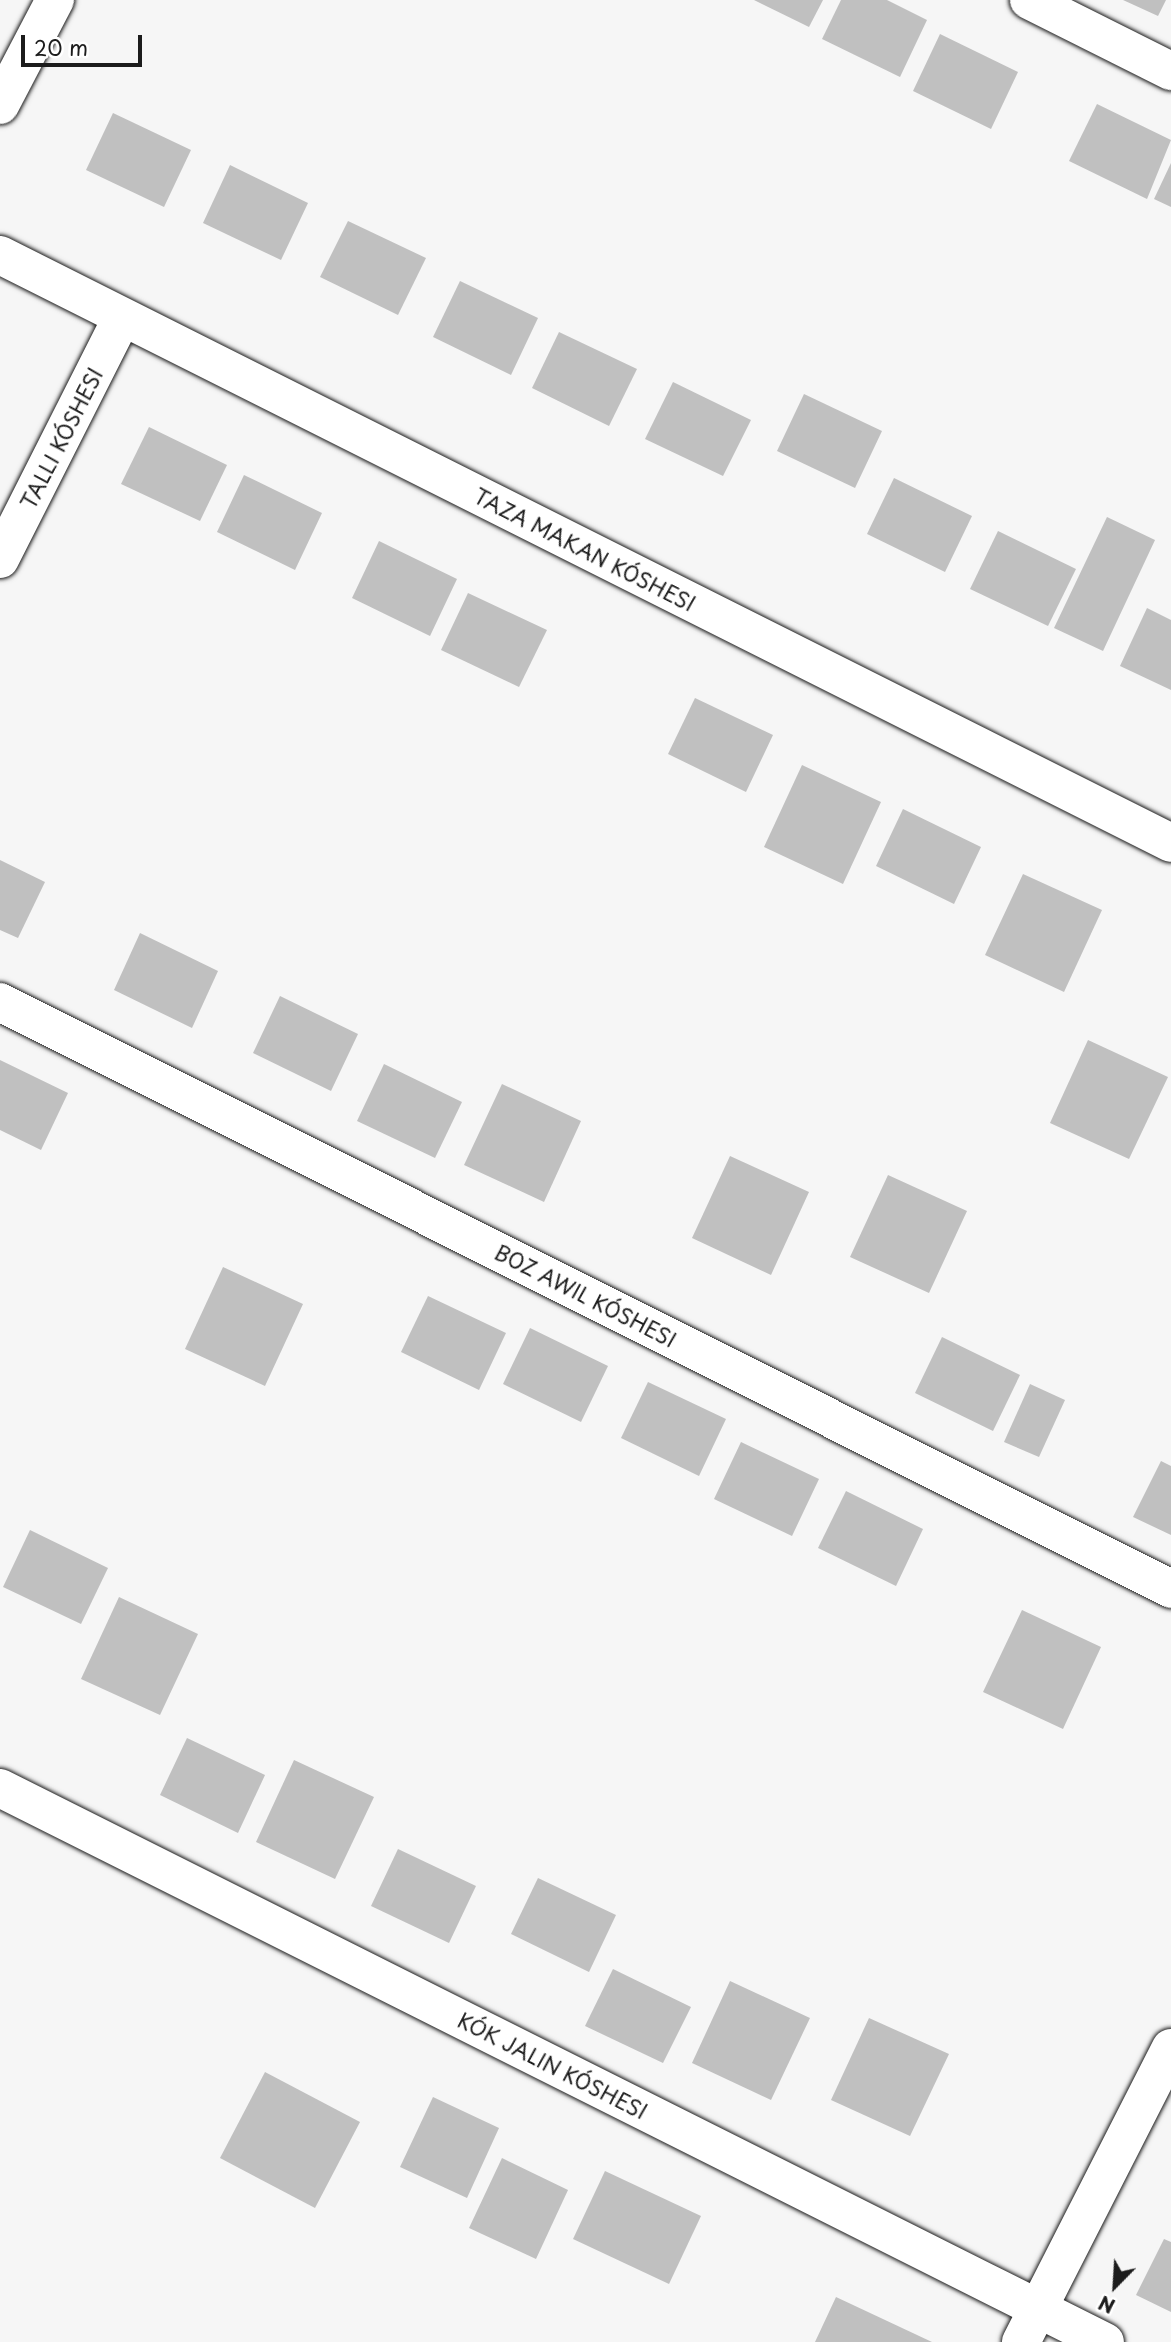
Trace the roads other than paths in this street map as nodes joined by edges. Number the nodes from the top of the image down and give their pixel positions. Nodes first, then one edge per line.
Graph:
1 (55, 0) edge
2 (1029, 0) edge
3 (1171, 71) edge
4 (0, 105) edge
5 (0, 255) edge
6 (122, 317) junction
7 (0, 559) edge
8 (1171, 843) edge
9 (0, 1002) edge
10 (1171, 1589) edge
11 (0, 1788) edge
12 (1171, 2048) edge
13 (1038, 2309) junction
14 (1021, 2342) edge
15 (1105, 2342) edge

1 - 4 street
2 - 3 street
5 - 6 street, TAZA MAKAN KÓSHESI
6 - 7 street
6 - 8 street, TAZA MAKAN KÓSHESI
9 - 10 street
11 - 13 street
12 - 13 street
13 - 14 street
13 - 15 street

